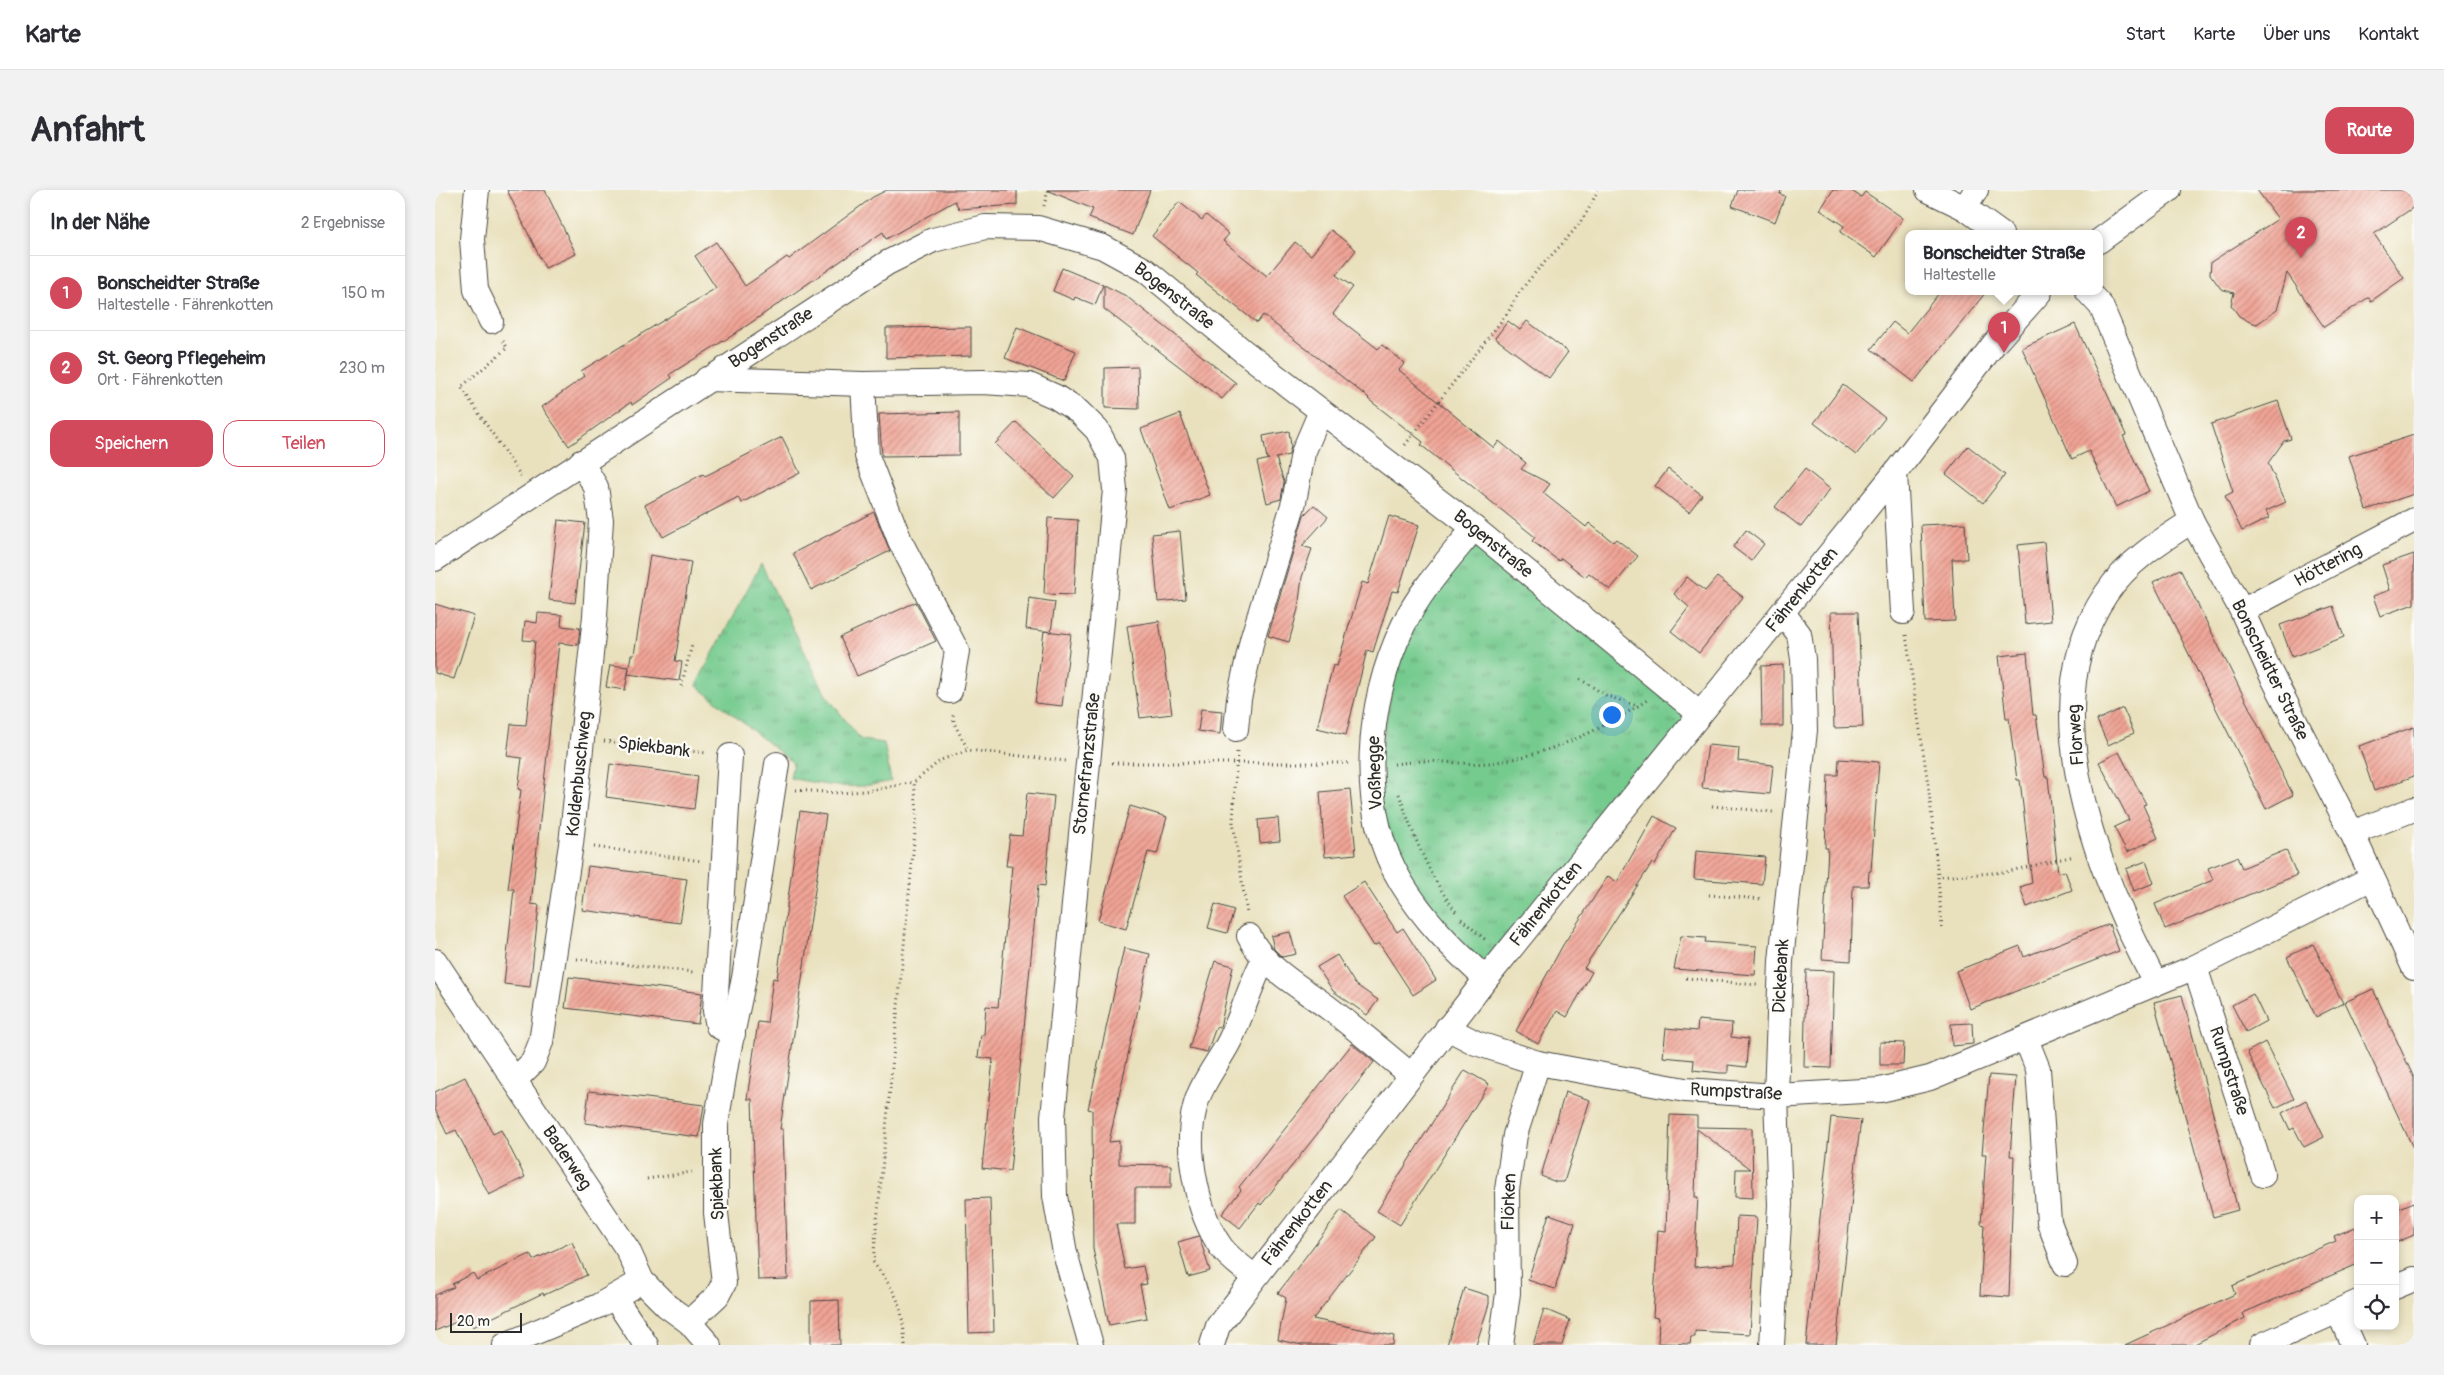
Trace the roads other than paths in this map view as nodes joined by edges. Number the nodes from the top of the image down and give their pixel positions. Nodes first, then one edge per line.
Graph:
1 (477, 190) edge
2 (1928, 190) edge
3 (2169, 190) edge
4 (1971, 199) edge
5 (1998, 230) edge
6 (2103, 238) edge
7 (2037, 295) edge
8 (2090, 295) edge
9 (491, 321) road end
10 (707, 379) junction
11 (863, 384) junction
12 (1321, 411) junction
13 (581, 462) junction
14 (1895, 473) junction
15 (2414, 520) edge
16 (2192, 521) junction
17 (1474, 528) junction
18 (435, 559) edge
19 (2242, 611) junction
20 (1903, 612) road end
21 (1783, 613) junction
22 (950, 691) road end
23 (1699, 714) junction
24 (1235, 729) road end
25 (719, 755) road end
26 (777, 764) road end
27 (2414, 810) edge
28 (2352, 833) junction
29 (2372, 878) junction
30 (1249, 936) road end
31 (1264, 959) junction
32 (435, 962) edge
33 (2195, 967) junction
34 (2414, 968) edge
35 (1485, 979) junction
36 (2155, 982) junction
37 (1447, 1028) junction
38 (733, 1034) junction
39 (2026, 1039) junction
40 (1538, 1063) junction
41 (1411, 1074) junction
42 (515, 1080) junction
43 (1776, 1096) junction
44 (2263, 1175) dead end
45 (2065, 1264) dead end
46 (1255, 1277) junction
47 (2414, 1279) edge
48 (642, 1281) junction
49 (2399, 1285) edge
50 (615, 1298) junction
51 (2348, 1307) edge
52 (689, 1322) junction
53 (505, 1345) edge
54 (645, 1345) edge
55 (709, 1345) edge
56 (1091, 1345) edge
57 (1212, 1345) edge
58 (1501, 1345) edge
59 (1772, 1345) edge
60 (2262, 1345) edge
61 (2353, 1345) edge

1 - 9 street
2 - 4 street
3 - 6 street
4 - 5 street
7 - 14 street, Fährenkotten
8 - 16 street, Bonscheidter Straße
10 - 11 street, Stornefranzstraße
10 - 12 street, Bogenstraße
10 - 13 street, Bogenstraße
11 - 22 street
11 - 56 street, Stornefranzstraße
12 - 17 street, Bogenstraße
12 - 24 street
13 - 18 street, Bogenstraße
13 - 42 street, Koldenbuschweg
14 - 20 street
14 - 21 street, Fährenkotten
15 - 19 street, Höttering
16 - 19 street, Bonscheidter Straße
16 - 36 street, Florweg
17 - 23 street, Bogenstraße
17 - 35 street, Voßhegge
19 - 28 street, Bonscheidter Straße
21 - 23 street, Fährenkotten
21 - 43 street, Dickebank
23 - 35 street, Fährenkotten
25 - 38 street
26 - 38 street, Spiekbank
27 - 28 street
28 - 29 street, Bonscheidter Straße
29 - 33 street, Rumpstraße
29 - 34 street, Bonscheidter Straße
30 - 31 street
31 - 41 street
31 - 46 street
32 - 42 street, Baderweg
33 - 36 street, Rumpstraße
33 - 44 street, Rumpstraße
35 - 37 street, Fährenkotten
36 - 39 street, Rumpstraße
37 - 40 street, Rumpstraße
37 - 41 street, Fährenkotten
38 - 52 street, Spiekbank
39 - 43 street, Rumpstraße
39 - 45 street
40 - 43 street, Rumpstraße
40 - 58 street, Flörken
41 - 46 street, Fährenkotten
42 - 48 street, Baderweg
43 - 59 street, Dickebank
46 - 57 street, Fährenkotten
47 - 49 street
48 - 50 street
48 - 52 street, Baderweg
50 - 53 street
50 - 54 street
51 - 60 street
51 - 61 street
52 - 55 street, Baderweg

